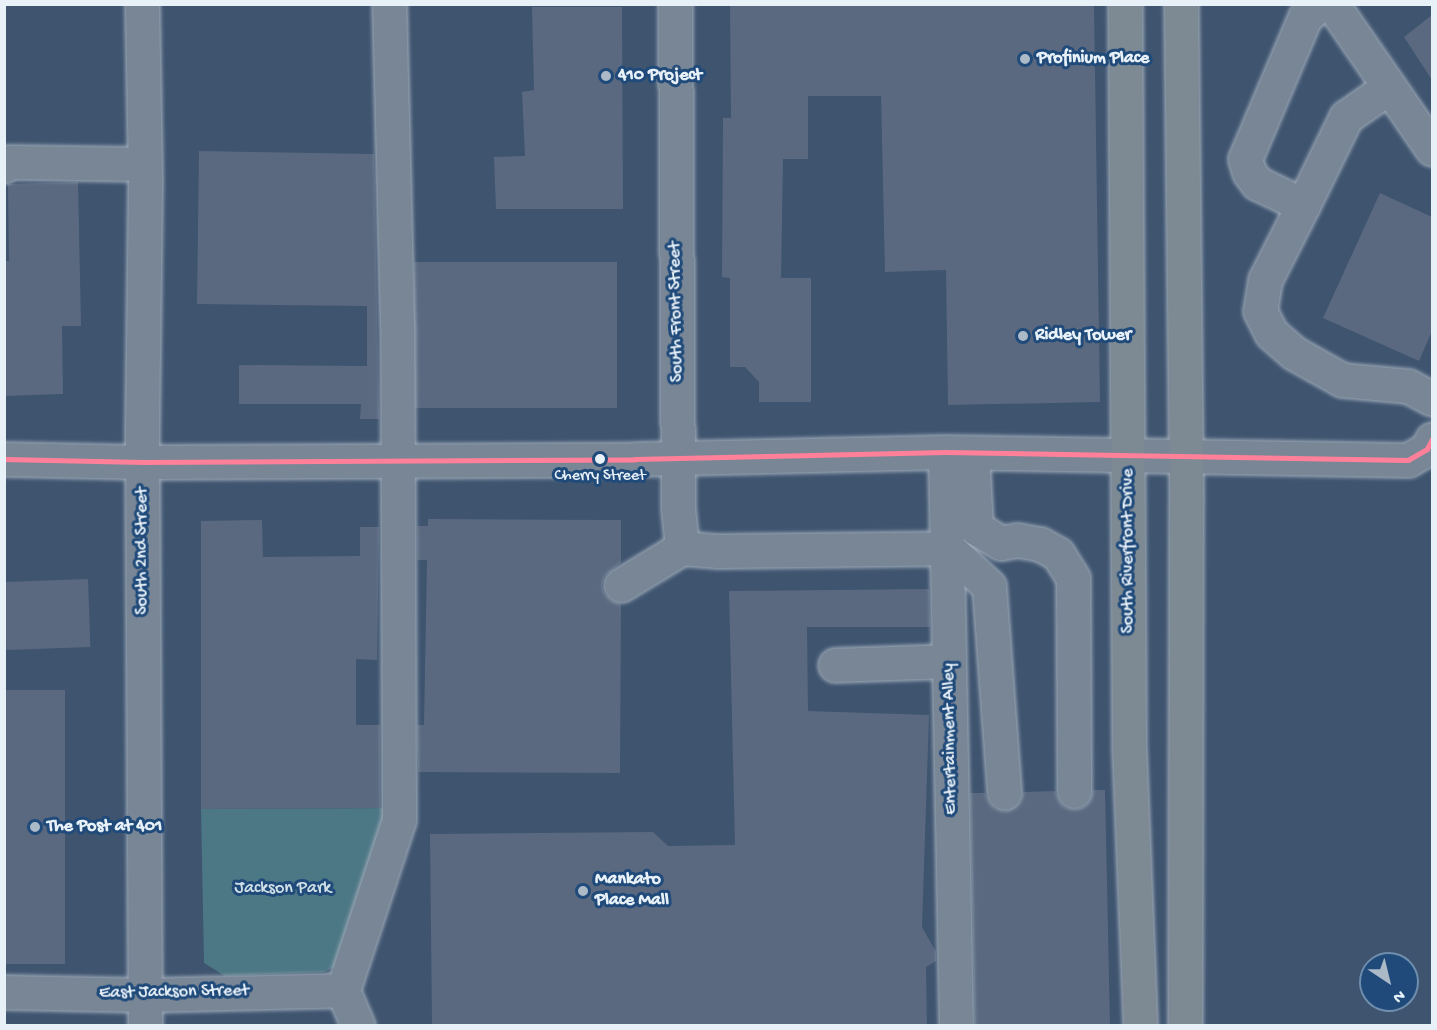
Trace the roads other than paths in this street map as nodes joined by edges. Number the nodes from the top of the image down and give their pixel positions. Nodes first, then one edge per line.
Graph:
1 (142, 4) edge
2 (389, 4) edge
3 (675, 4) edge
4 (1125, 4) edge
5 (1181, 4) edge
6 (1320, 4) edge
7 (1332, 4) edge
8 (1389, 87) junction
9 (1432, 149) edge
10 (144, 164) junction
11 (4, 166) edge
12 (1303, 205) junction
13 (1432, 399) edge
14 (1432, 440) edge
15 (958, 453) junction
16 (1129, 454) junction
17 (1185, 456) junction
18 (678, 457) junction
19 (396, 458) junction
20 (4, 459) edge
21 (143, 462) junction
22 (1001, 543) junction
23 (682, 548) junction
24 (948, 548) junction
25 (621, 585) dead end
26 (989, 586) junction
27 (950, 661) junction
28 (835, 665) dead end
29 (1074, 791) dead end
30 (1004, 792) dead end
31 (343, 990) junction
32 (4, 992) edge
33 (145, 1010) edge
34 (358, 1026) edge
35 (956, 1026) edge
36 (1140, 1026) edge
37 (1185, 1026) edge

1 - 10 street, South 2nd Street
2 - 19 street
3 - 18 street, South Front Street
4 - 16 main road, South Riverfront Drive
5 - 17 main road
6 - 12 street
7 - 8 street
8 - 9 street
8 - 12 street
10 - 11 street
10 - 21 street, South 2nd Street
12 - 13 street
14 - 17 street
15 - 16 street
15 - 18 street
15 - 22 street
15 - 24 street, Entertainment Alley
16 - 17 street
16 - 36 main road, South Riverfront Drive
17 - 37 main road
18 - 19 street
18 - 23 street, South Front Street
19 - 21 street
19 - 31 street
20 - 21 street
21 - 33 street, South 2nd Street
22 - 26 street
22 - 29 street
23 - 24 street
23 - 25 street
24 - 26 street
24 - 27 street, Entertainment Alley
26 - 30 street
27 - 28 street
27 - 35 street, Entertainment Alley
31 - 33 street, East Jackson Street
31 - 34 street
32 - 33 street, East Jackson Street

